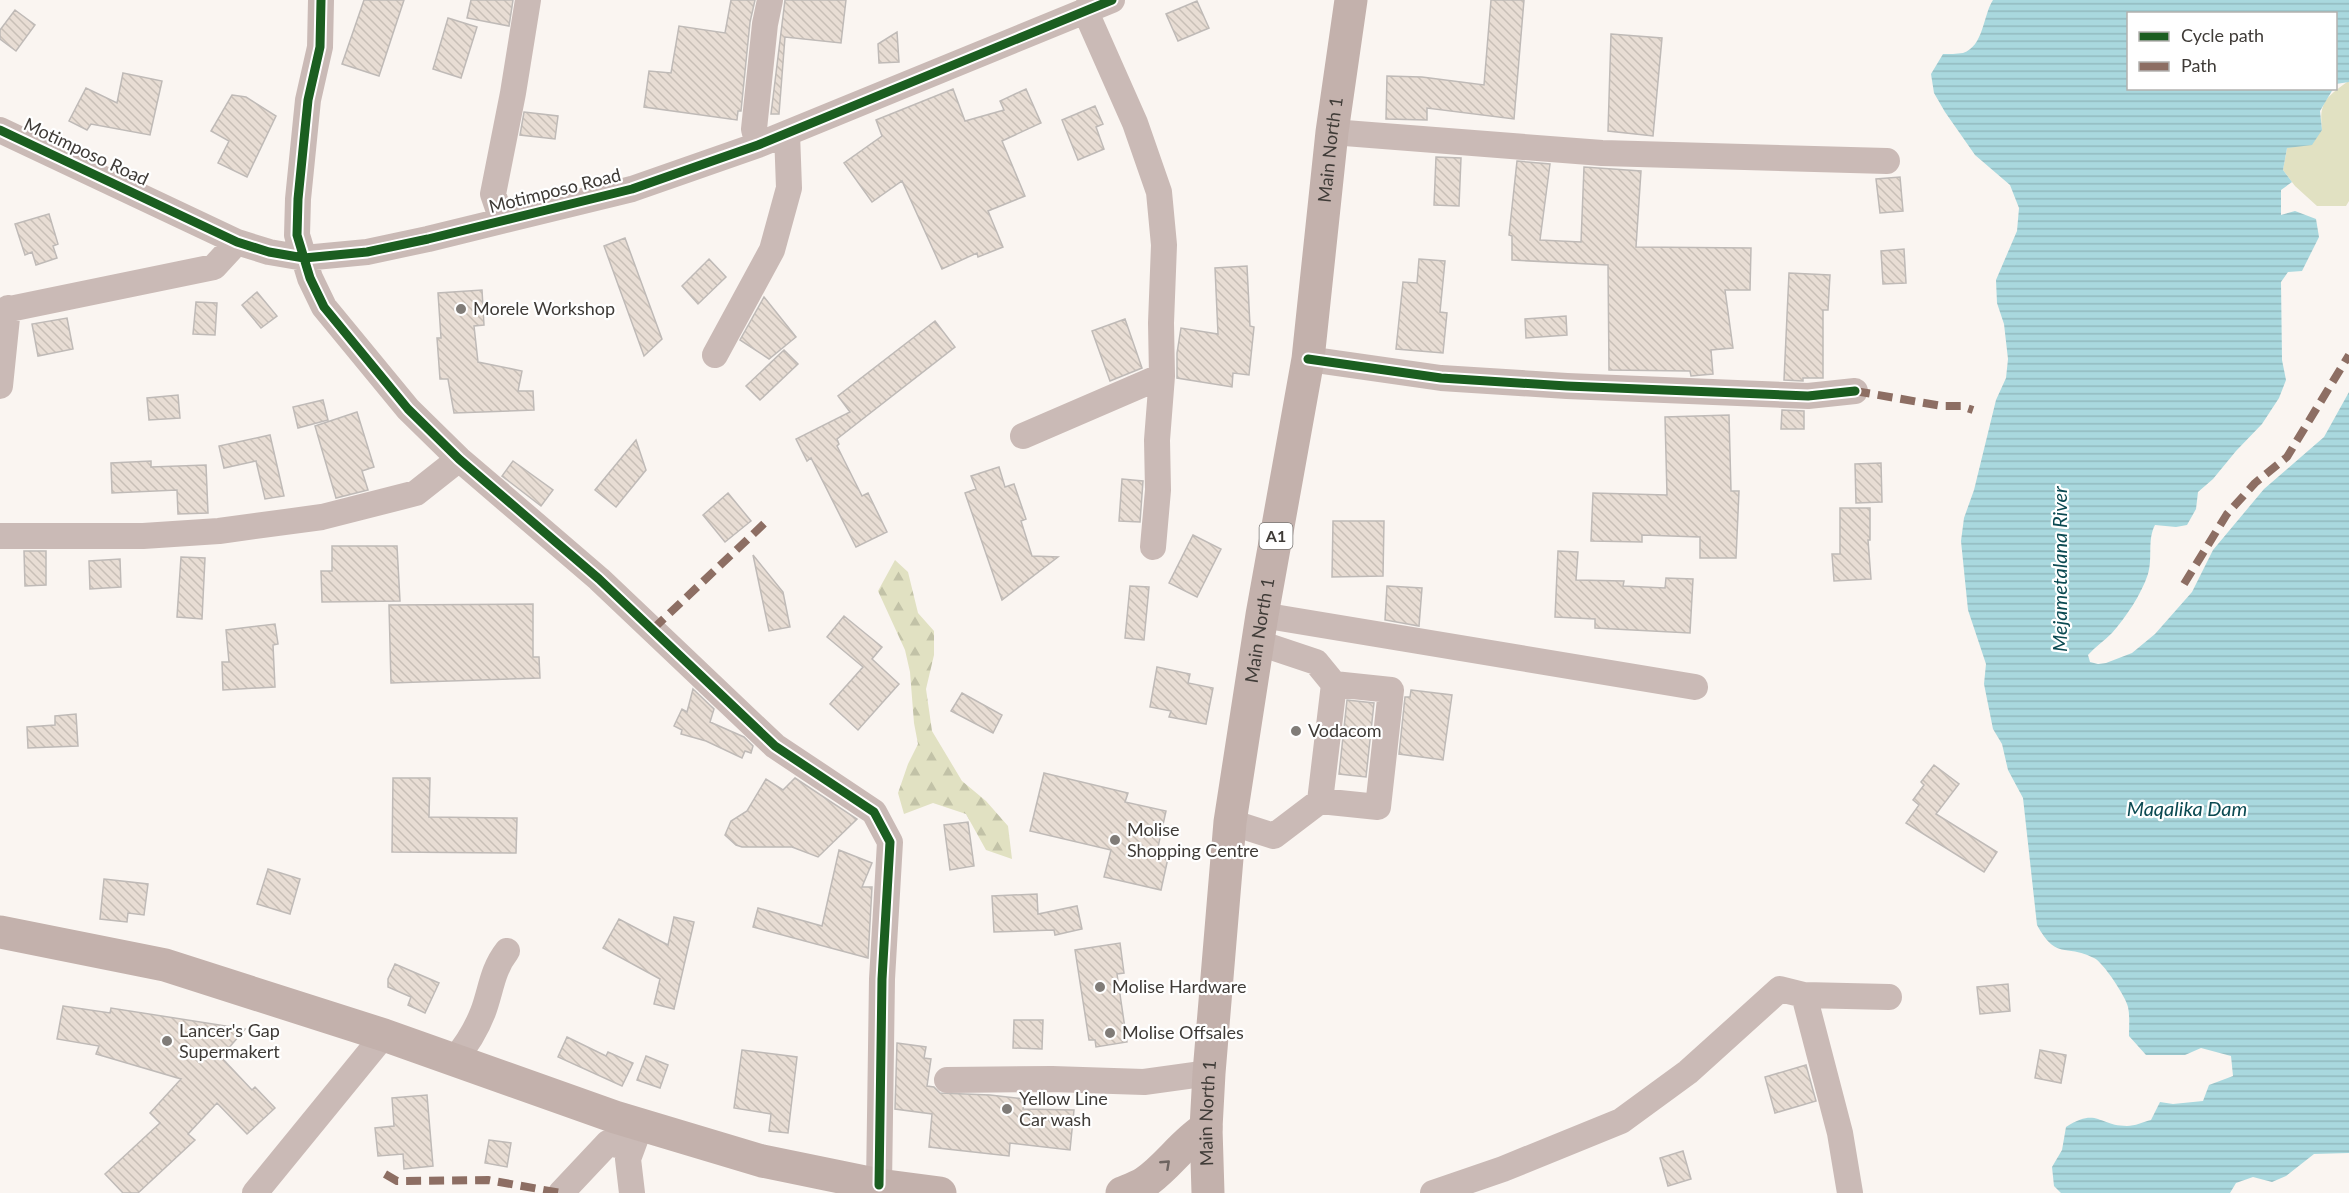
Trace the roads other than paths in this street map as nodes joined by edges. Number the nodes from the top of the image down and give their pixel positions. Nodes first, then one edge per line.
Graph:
1 (321, 0) edge
2 (528, 0) edge
3 (770, 0) edge
4 (1351, 0) edge
5 (1097, 4) edge
6 (0, 130) edge
7 (1332, 132) junction
8 (788, 133) junction
9 (758, 145) junction
10 (1887, 161) dead end
11 (502, 220) junction
12 (237, 242) junction
13 (304, 258) junction
14 (4, 309) edge
15 (715, 355) dead end
16 (1308, 359) junction
17 (1162, 376) junction
18 (0, 386) edge
19 (1855, 391) dead end
20 (1023, 436) dead end
21 (459, 459) junction
22 (0, 536) edge
23 (1153, 547) dead end
24 (1260, 629) junction
25 (1334, 684) junction
26 (1695, 687) dead end
27 (1320, 801) junction
28 (1230, 822) junction
29 (0, 932) edge
30 (507, 951) dead end
31 (1804, 995) junction
32 (1889, 997) dead end
33 (384, 1035) junction
34 (454, 1060) junction
35 (1209, 1073) junction
36 (947, 1080) dead end
37 (1206, 1128) junction
38 (637, 1137) junction
39 (879, 1185) junction
40 (255, 1193) edge
41 (561, 1193) edge
42 (632, 1193) edge
43 (940, 1193) edge
44 (1122, 1193) edge
45 (1208, 1193) edge
46 (1433, 1193) edge
47 (1850, 1193) edge

1 - 13 street
2 - 11 street
3 - 9 street
4 - 7 main road, Main North 1 / A1
5 - 8 street, Motimposo Road
5 - 17 street
6 - 12 street, Motimposo Road
7 - 10 street
7 - 16 main road, Main North 1 / A1
8 - 9 street, Motimposo Road
8 - 15 street
9 - 11 street, Motimposo Road
11 - 13 street, Motimposo Road
12 - 13 street, Motimposo Road
12 - 14 street
13 - 21 street
14 - 18 street
16 - 19 street
16 - 24 main road, Main North 1 / A1
17 - 20 street
17 - 23 street
21 - 22 street
21 - 39 street
24 - 25 street
24 - 26 street
24 - 28 main road, Main North 1 / A1
25 - 27 street
25 - 27 street
27 - 28 street
28 - 35 main road, Main North 1 / A1
29 - 33 main road
30 - 34 street
31 - 32 street
31 - 46 street
31 - 47 street
33 - 34 main road
33 - 40 street
34 - 38 main road
35 - 36 street
35 - 37 main road, Main North 1 / A1
44 -> 37 main road
37 - 45 main road, Main North 1 / A1
38 - 39 main road
38 - 41 street
38 - 42 street
39 - 43 main road

